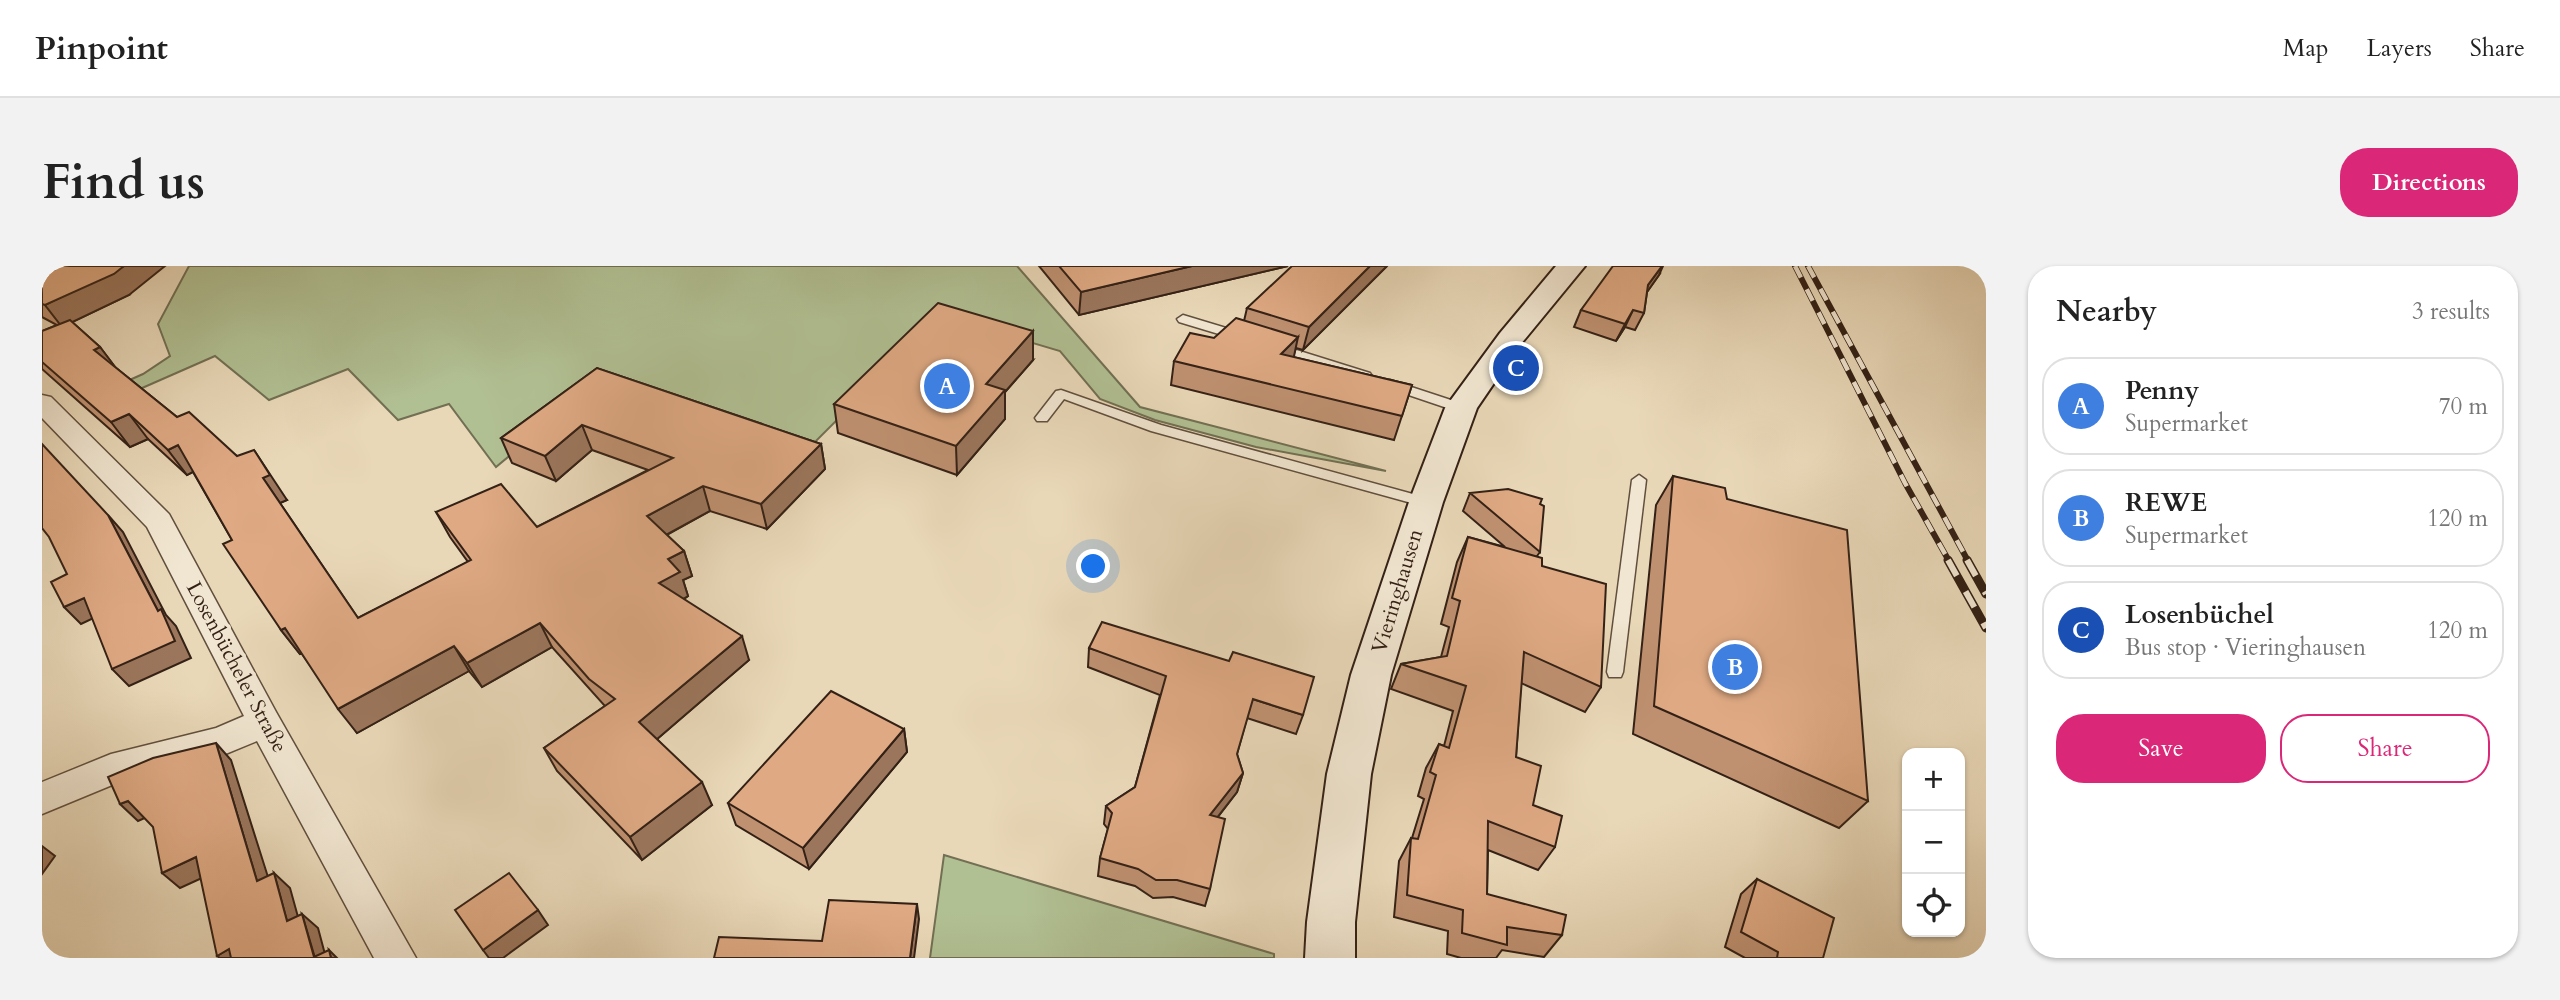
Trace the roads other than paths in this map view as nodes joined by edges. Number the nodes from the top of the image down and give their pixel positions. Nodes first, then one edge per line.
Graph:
1 (1570, 266) edge
2 (1183, 319) dead end
3 (42, 403) edge
4 (1461, 408) junction
5 (1042, 418) dead end
6 (1639, 480) dead end
7 (1426, 502) junction
8 (1615, 672) dead end
9 (264, 722) junction
10 (42, 798) edge
11 (396, 958) edge
12 (1330, 958) edge

1 - 4 main road, Vieringhausen
2 - 4 lane
3 - 9 street, Losenbücheler Straße
4 - 7 main road, Vieringhausen
5 - 7 lane
6 - 8 lane
7 - 12 main road, Vieringhausen
9 - 10 street
9 - 11 street, Losenbücheler Straße

